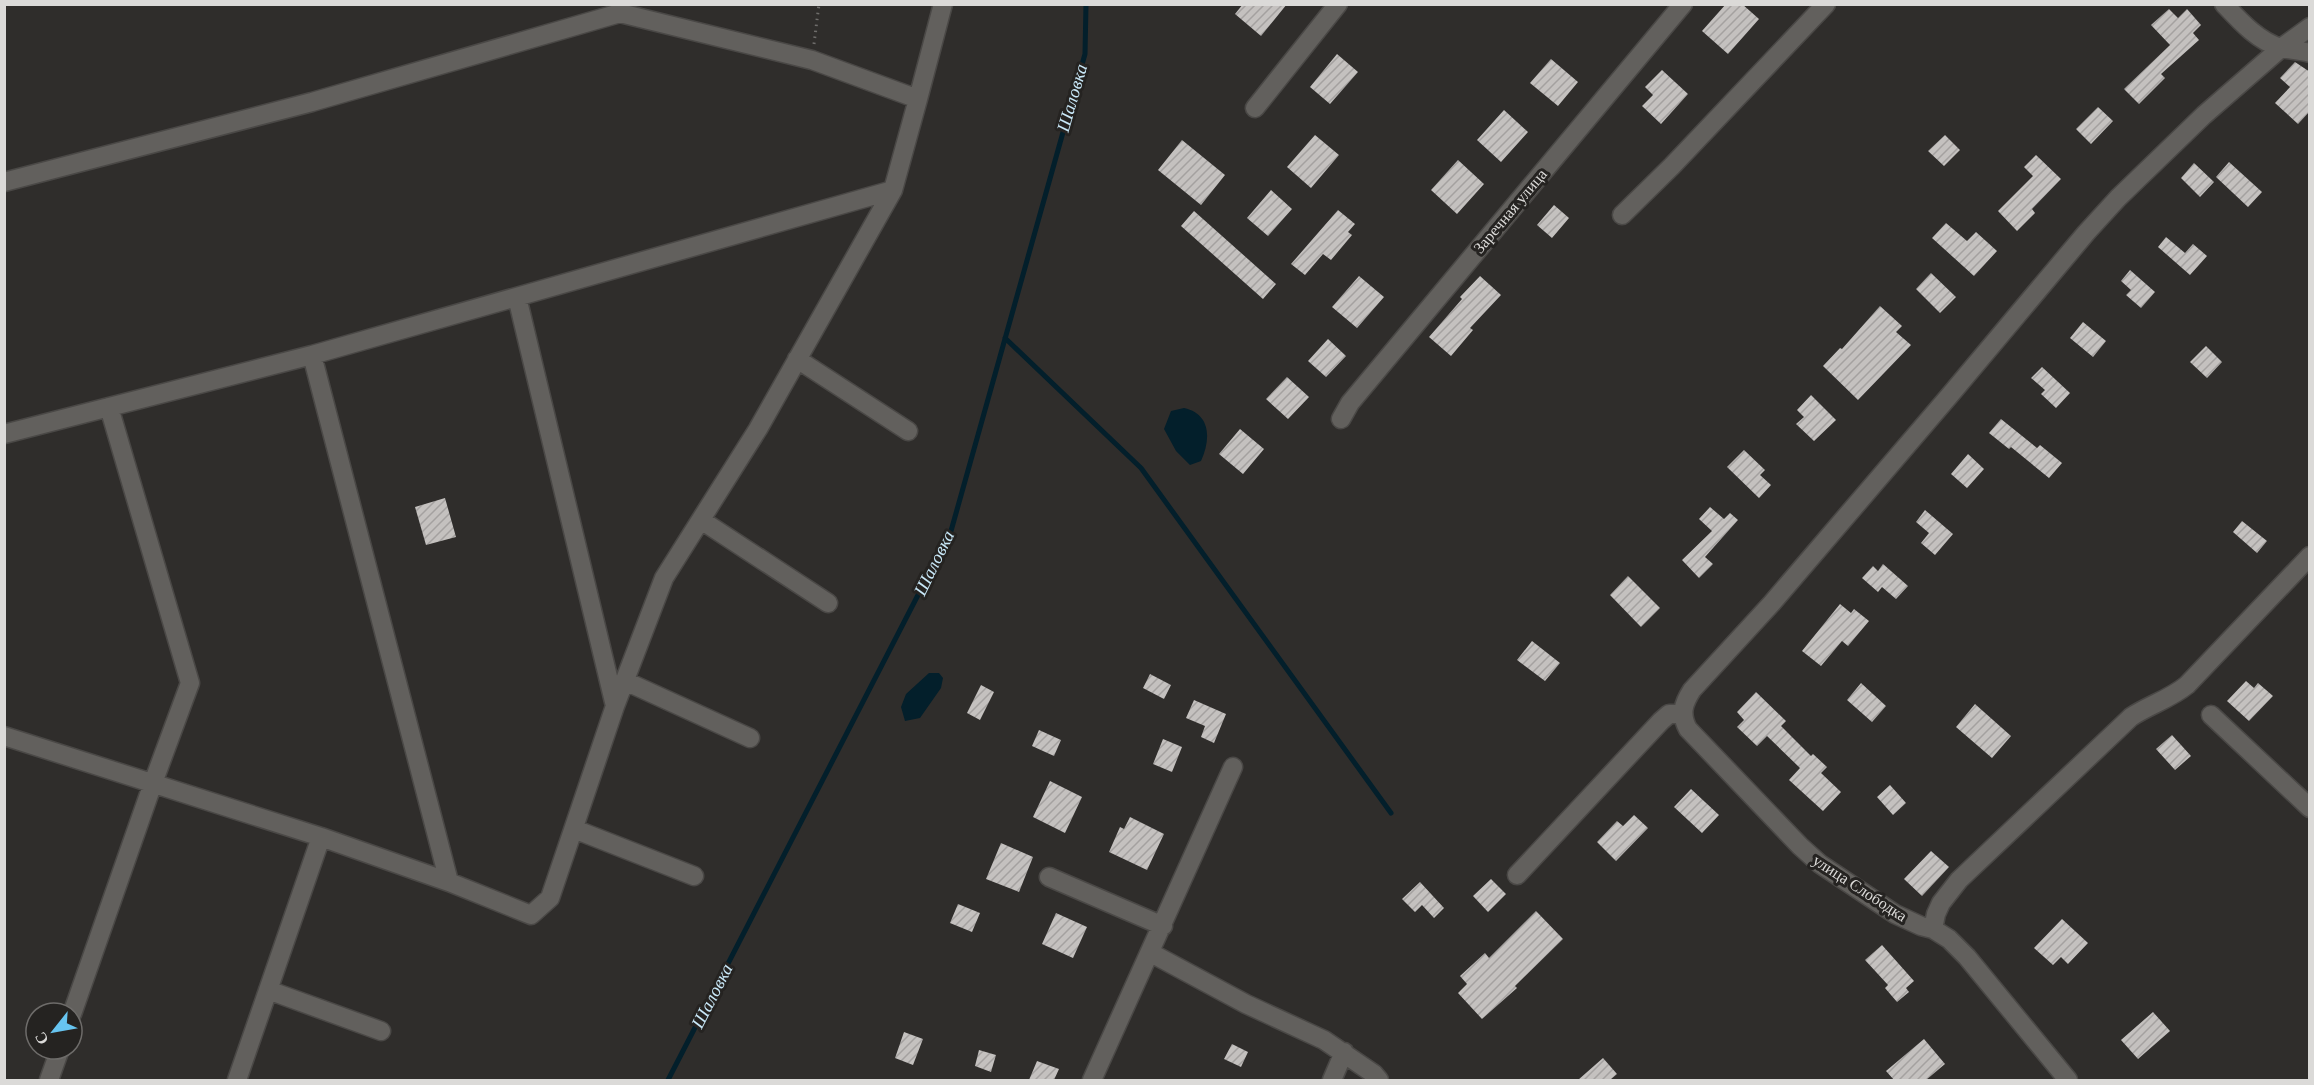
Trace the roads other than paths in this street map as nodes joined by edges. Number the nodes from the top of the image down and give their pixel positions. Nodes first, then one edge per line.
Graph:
1 (942, 4) edge
2 (1338, 4) edge
3 (1683, 4) edge
4 (1826, 4) edge
5 (2224, 4) edge
6 (2310, 27) edge
7 (2281, 48) junction
8 (2310, 53) edge
9 (918, 99) junction
10 (1255, 108) dead end
11 (4, 182) edge
12 (892, 190) junction
13 (1622, 215) dead end
14 (517, 297) junction
15 (312, 355) junction
16 (798, 359) junction
17 (109, 407) junction
18 (1341, 419) dead end
19 (908, 431) dead end
20 (4, 434) edge
21 (701, 520) junction
22 (2310, 556) edge
23 (828, 603) dead end
24 (625, 681) junction
25 (615, 706) junction
26 (1682, 714) junction
27 (2211, 715) dead end
28 (4, 736) edge
29 (750, 738) dead end
30 (1233, 767) dead end
31 (153, 783) junction
32 (2310, 808) edge
33 (574, 829) junction
34 (321, 837) junction
35 (1517, 875) dead end
36 (694, 876) dead end
37 (1049, 877) dead end
38 (449, 882) junction
39 (1163, 926) junction
40 (1934, 929) junction
41 (1151, 953) junction
42 (268, 990) junction
43 (77, 1001) edge
44 (381, 1031) dead end
45 (1344, 1052) junction
46 (56, 1061) edge
47 (49, 1080) edge
48 (237, 1080) edge
49 (1092, 1080) edge
50 (1332, 1080) edge
51 (1380, 1080) edge
52 (2068, 1080) edge

1 - 9 street
2 - 10 street
3 - 18 street, Заречная улица
4 - 13 street
5 - 7 street
6 - 7 street
7 - 8 street
7 - 26 street
9 - 11 street
9 - 12 street
12 - 14 street
12 - 16 street
14 - 15 street
14 - 25 street
15 - 17 street
15 - 38 street
16 - 19 street
16 - 21 street
17 - 20 street
17 - 31 street
21 - 23 street
21 - 24 street
22 - 40 street
24 - 25 street
24 - 29 street
25 - 33 street
26 - 35 street
26 - 40 street, улица Слободка
27 - 32 street
28 - 31 street
30 - 39 street
31 - 34 street
31 - 43 street
33 - 36 street
33 - 38 street
34 - 38 street
34 - 42 street
37 - 39 street
39 - 41 street
40 - 52 street, улица Слободка
41 - 45 street
41 - 49 street
42 - 44 street
42 - 48 street
45 - 50 street
45 - 51 street
46 - 47 street

